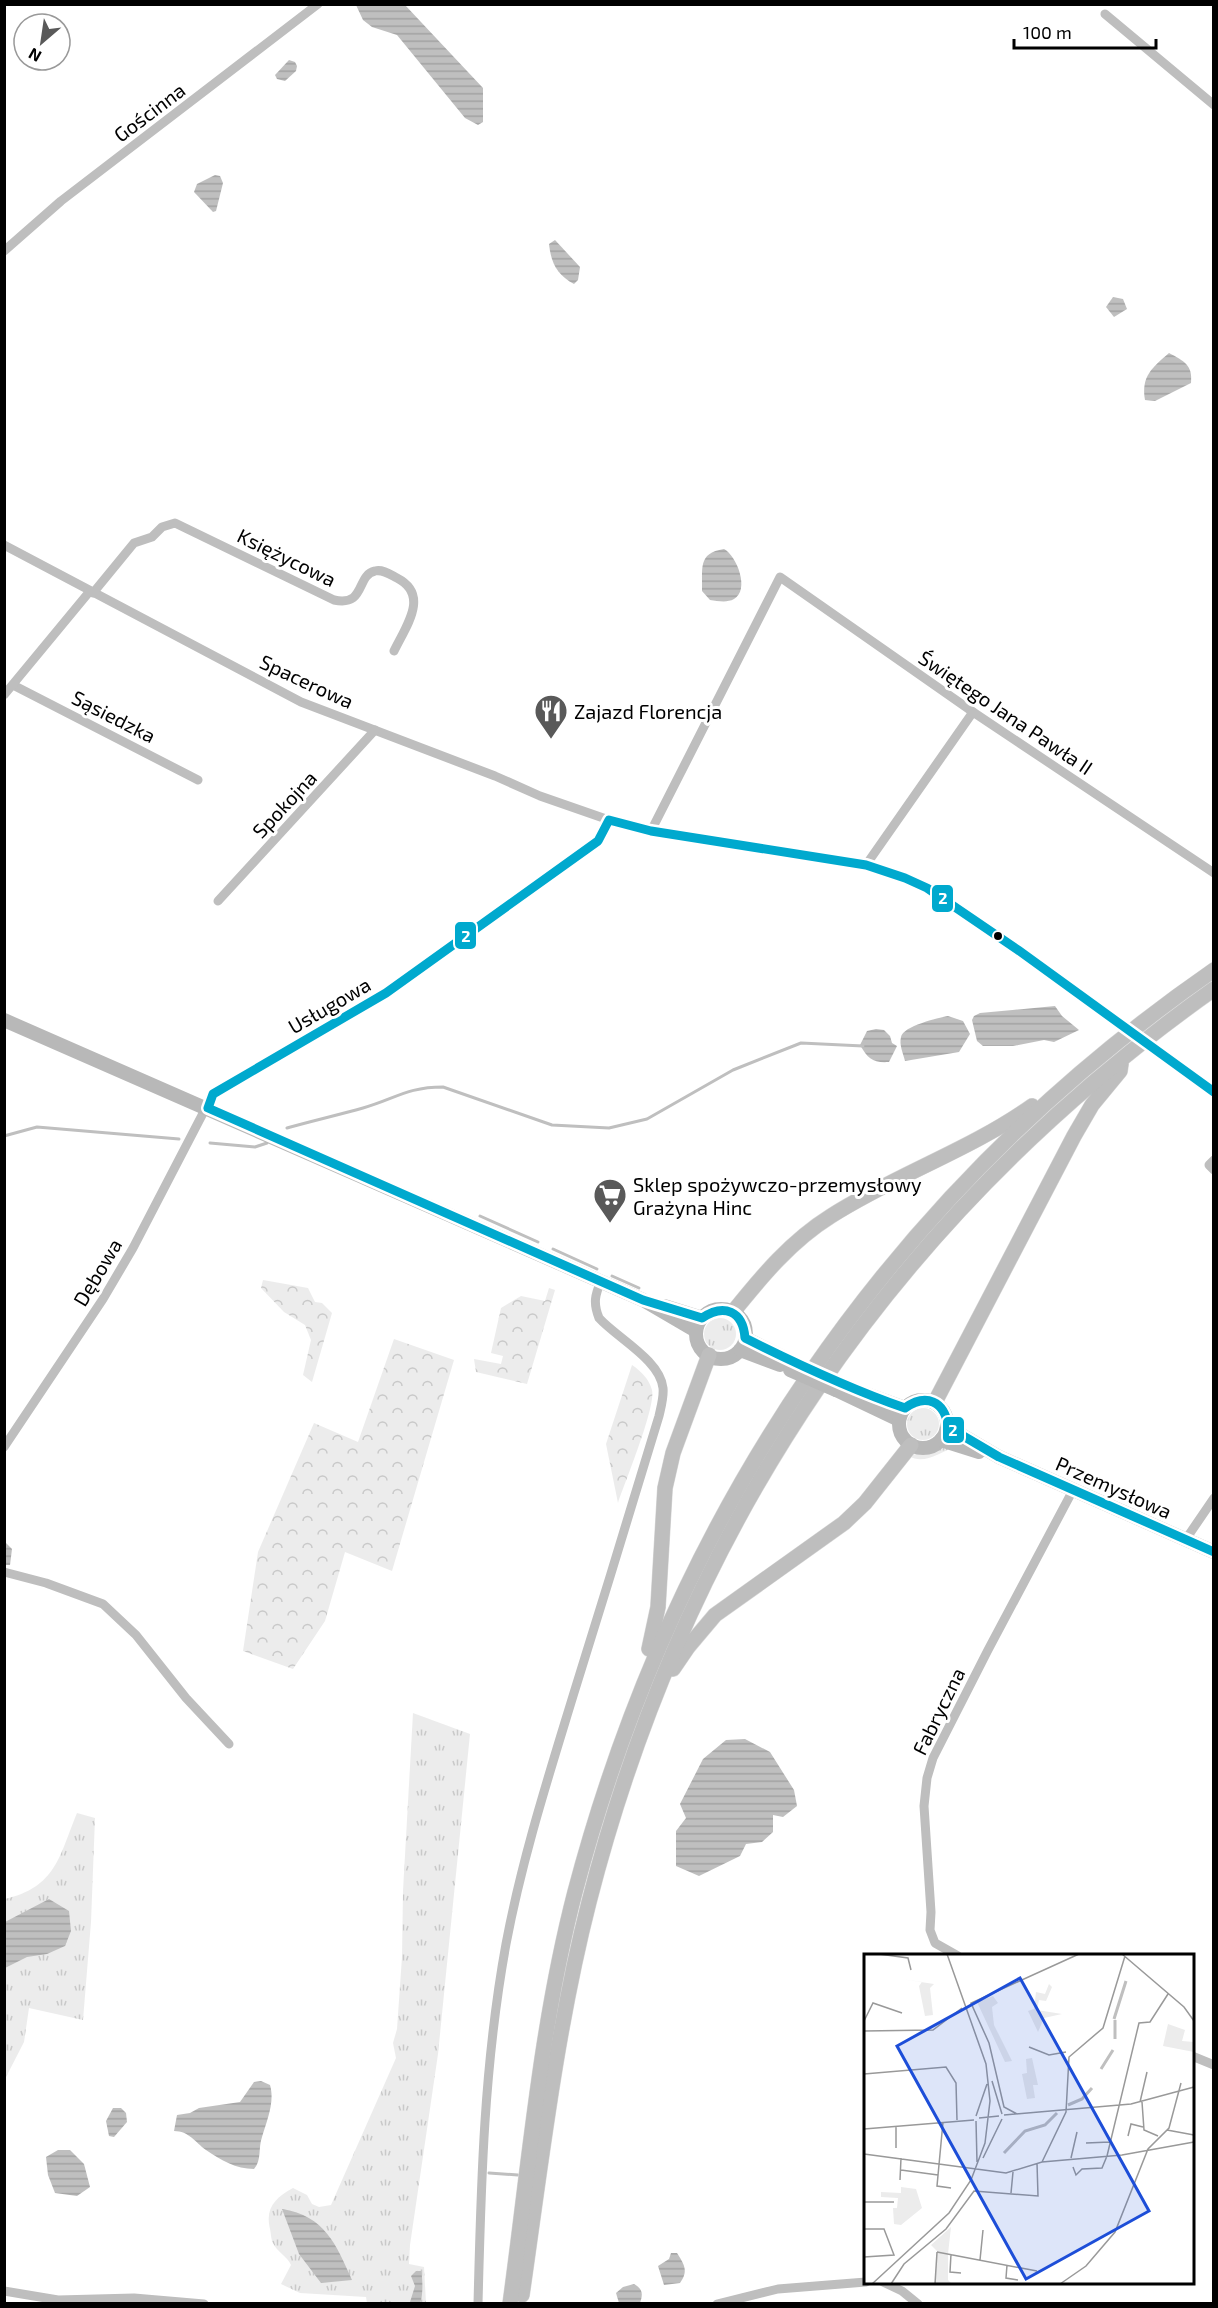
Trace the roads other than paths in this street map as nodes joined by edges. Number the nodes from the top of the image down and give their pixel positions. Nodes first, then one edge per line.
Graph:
1 (318, 4) edge
2 (1105, 14) dead end
3 (1214, 105) edge
4 (4, 251) edge
5 (4, 545) edge
6 (92, 592) junction
7 (394, 651) dead end
8 (13, 685) junction
9 (4, 695) edge
10 (973, 712) junction
11 (375, 730) junction
12 (198, 780) dead end
13 (609, 820) junction
14 (651, 831) junction
15 (866, 865) junction
16 (1214, 873) edge
17 (218, 901) dead end
18 (1214, 970) edge
19 (1214, 989) edge
20 (4, 1020) edge
21 (1122, 1060) junction
22 (1214, 1092) edge
23 (1054, 1096) junction
24 (208, 1108) junction
25 (1214, 1160) edge
26 (1214, 1170) edge
27 (601, 1281) junction
28 (733, 1312) junction
29 (699, 1324) junction
30 (742, 1344) junction
31 (709, 1355) junction
32 (935, 1402) junction
33 (902, 1414) junction
34 (948, 1427) junction
35 (941, 1440) junction
36 (911, 1445) junction
37 (4, 1447) edge
38 (999, 1457) junction
39 (1073, 1490) junction
40 (1214, 1498) edge
41 (1186, 1539) junction
42 (1214, 1552) edge
43 (4, 1572) edge
44 (634, 1707) junction
45 (650, 1708) junction
46 (229, 1744) dead end
47 (954, 1954) edge
48 (1194, 2057) edge
49 (1214, 2065) edge
50 (864, 2282) edge
51 (885, 2284) edge
52 (4, 2291) edge
53 (204, 2304) edge
54 (478, 2304) edge
55 (510, 2304) edge
56 (521, 2304) edge
57 (717, 2304) edge
58 (918, 2304) edge

1 - 4 street, Gościnna
2 - 3 street
5 - 6 street, Spacerowa
6 - 7 street, Księżycowa
6 - 8 street
6 - 11 street, Spacerowa
8 - 9 street
8 - 12 street, Sąsiedzka
10 - 14 street, Świętego Jana Pawła II
10 - 15 street
10 - 16 street, Świętego Jana Pawła II
11 - 13 street, Spacerowa
11 - 17 street, Spokojna
13 - 14 street, Spacerowa
13 - 24 street, Usługowa
14 - 15 street, Spacerowa
15 - 22 street, Spacerowa, bridge
18 - 23 main road
19 - 21 main road
20 - 24 main road
21 - 32 main road
21 - 45 main road
23 - 28 main road
23 - 44 main road
24 - 27 main road
24 - 37 street, Dębowa
25 - 26 street
27 - 29 main road
27 - 54 street
28 - 29 main road
28 - 30 main road
29 - 31 main road
30 - 31 main road
30 - 33 main road
31 - 44 main road
32 - 33 main road
32 - 34 main road
33 - 36 main road
34 - 35 main road
34 - 38 main road, Przemysłowa
35 - 36 main road
35 - 38 main road, Przemysłowa
36 - 45 main road
38 - 39 main road, Przemysłowa
39 - 41 main road, Przemysłowa
39 - 47 street, Fabryczna
40 - 41 street
41 - 42 main road, Przemysłowa
43 - 46 street
44 - 55 main road
45 - 56 main road
48 - 49 street
50 - 57 street
51 - 58 street
52 - 53 street

